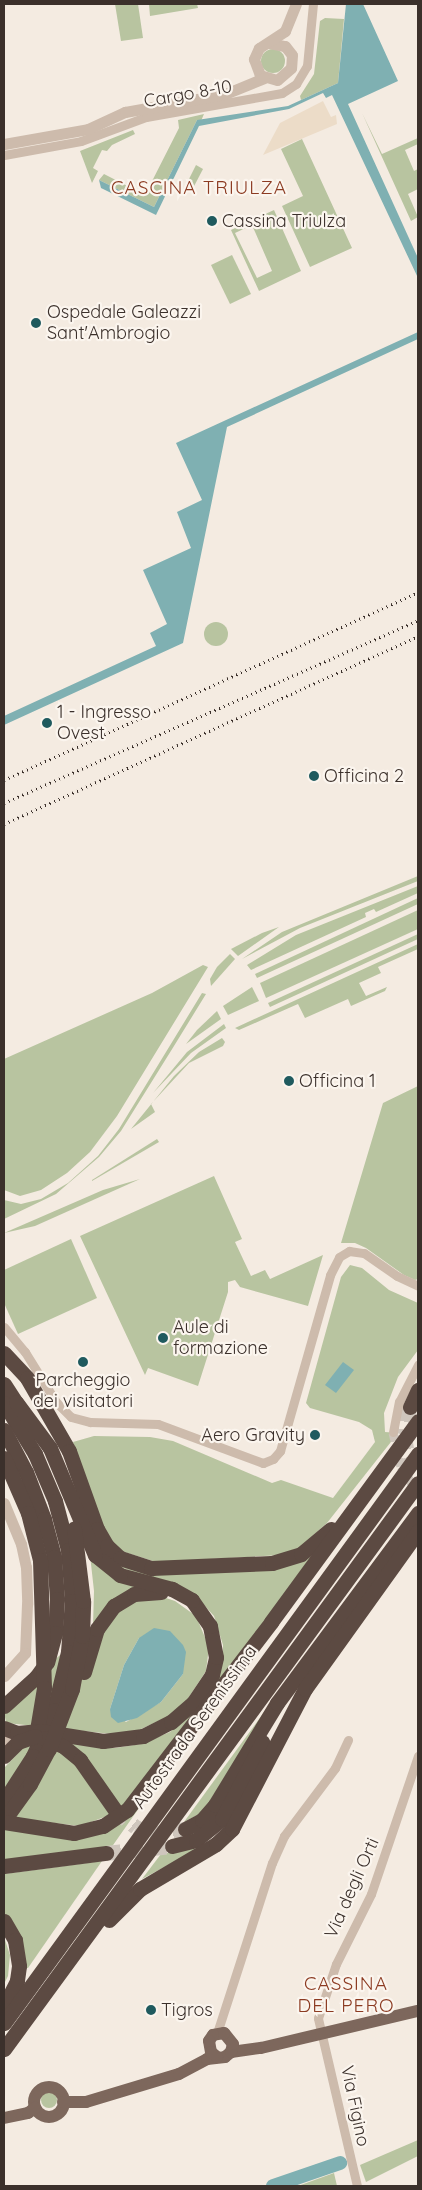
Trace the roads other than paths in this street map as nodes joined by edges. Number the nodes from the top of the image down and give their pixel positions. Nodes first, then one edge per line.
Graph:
1 (296, 4) edge
2 (313, 4) edge
3 (290, 24) junction
4 (269, 43) junction
5 (289, 50) junction
6 (254, 64) junction
7 (264, 78) junction
8 (244, 86) junction
9 (4, 144) edge
10 (4, 155) edge
11 (416, 1284) edge
12 (4, 1327) edge
13 (4, 1353) edge
14 (418, 1365) edge
15 (4, 1384) edge
16 (418, 1390) edge
17 (10, 1402) edge
18 (410, 1407) tunnel mouth
19 (418, 1422) edge
20 (4, 1430) edge
21 (394, 1432) tunnel mouth
22 (418, 1454) edge
23 (4, 1458) edge
24 (418, 1483) edge
25 (4, 1503) edge
26 (418, 1512) edge
27 (418, 1531) edge
28 (144, 1588) junction
29 (354, 1610) junction
30 (271, 1622) junction
31 (4, 1676) edge
32 (4, 1706) edge
33 (4, 1728) edge
34 (4, 1732) edge
35 (59, 1735) junction
36 (35, 1736) junction
37 (348, 1740) dead end
38 (4, 1755) edge
39 (418, 1756) edge
40 (4, 1790) edge
41 (115, 1810) tunnel mouth
42 (6, 1813) edge
43 (185, 1829) tunnel mouth
44 (172, 1846) tunnel mouth
45 (106, 1853) tunnel mouth
46 (4, 1866) edge
47 (98, 1893) junction
48 (4, 1921) edge
49 (4, 2006) edge
50 (418, 2011) edge
51 (4, 2023) edge
52 (321, 2032) junction
53 (227, 2040) junction
54 (208, 2045) junction
55 (4, 2051) edge
56 (217, 2057) junction
57 (189, 2070) junction
58 (63, 2102) junction
59 (35, 2108) junction
60 (4, 2118) edge
61 (357, 2186) edge

1 - 3 street
2 - 10 street, Cargo 8-10
3 - 4 street
3 - 5 street
4 - 5 street
4 - 6 street
5 - 7 street
6 - 7 street
6 - 8 street
7 - 8 street
8 - 9 street
11 - 12 street
13 - 19 highway
14 - 21 street
15 - 17 highway
16 - 18 highway
17 - 28 highway
17 - 42 highway
19 - 30 highway
20 - 32 highway
22 - 47 highway, Autostrada Serenissima
23 - 40 highway
24 - 55 highway, Autostrada Serenissima
25 - 31 street
26 - 29 highway
27 - 29 highway
28 - 35 highway
28 - 42 highway
29 - 43 highway
29 - 44 highway
29 - 55 highway
30 - 42 highway
30 - 47 highway
33 - 35 highway
34 - 38 street
35 - 36 highway
36 - 38 highway
36 - 41 highway
37 - 53 street
39 - 52 street, Via degli Orti
45 - 46 highway
47 - 51 highway, Autostrada Serenissima
48 - 49 highway
50 - 52 main road
52 - 53 main road
52 - 61 street, Via Figino
53 - 54 main road
53 - 56 main road
54 - 56 main road
54 - 57 main road
56 - 57 main road
57 - 58 main road
58 - 59 main road
58 - 59 main road
59 - 60 main road

